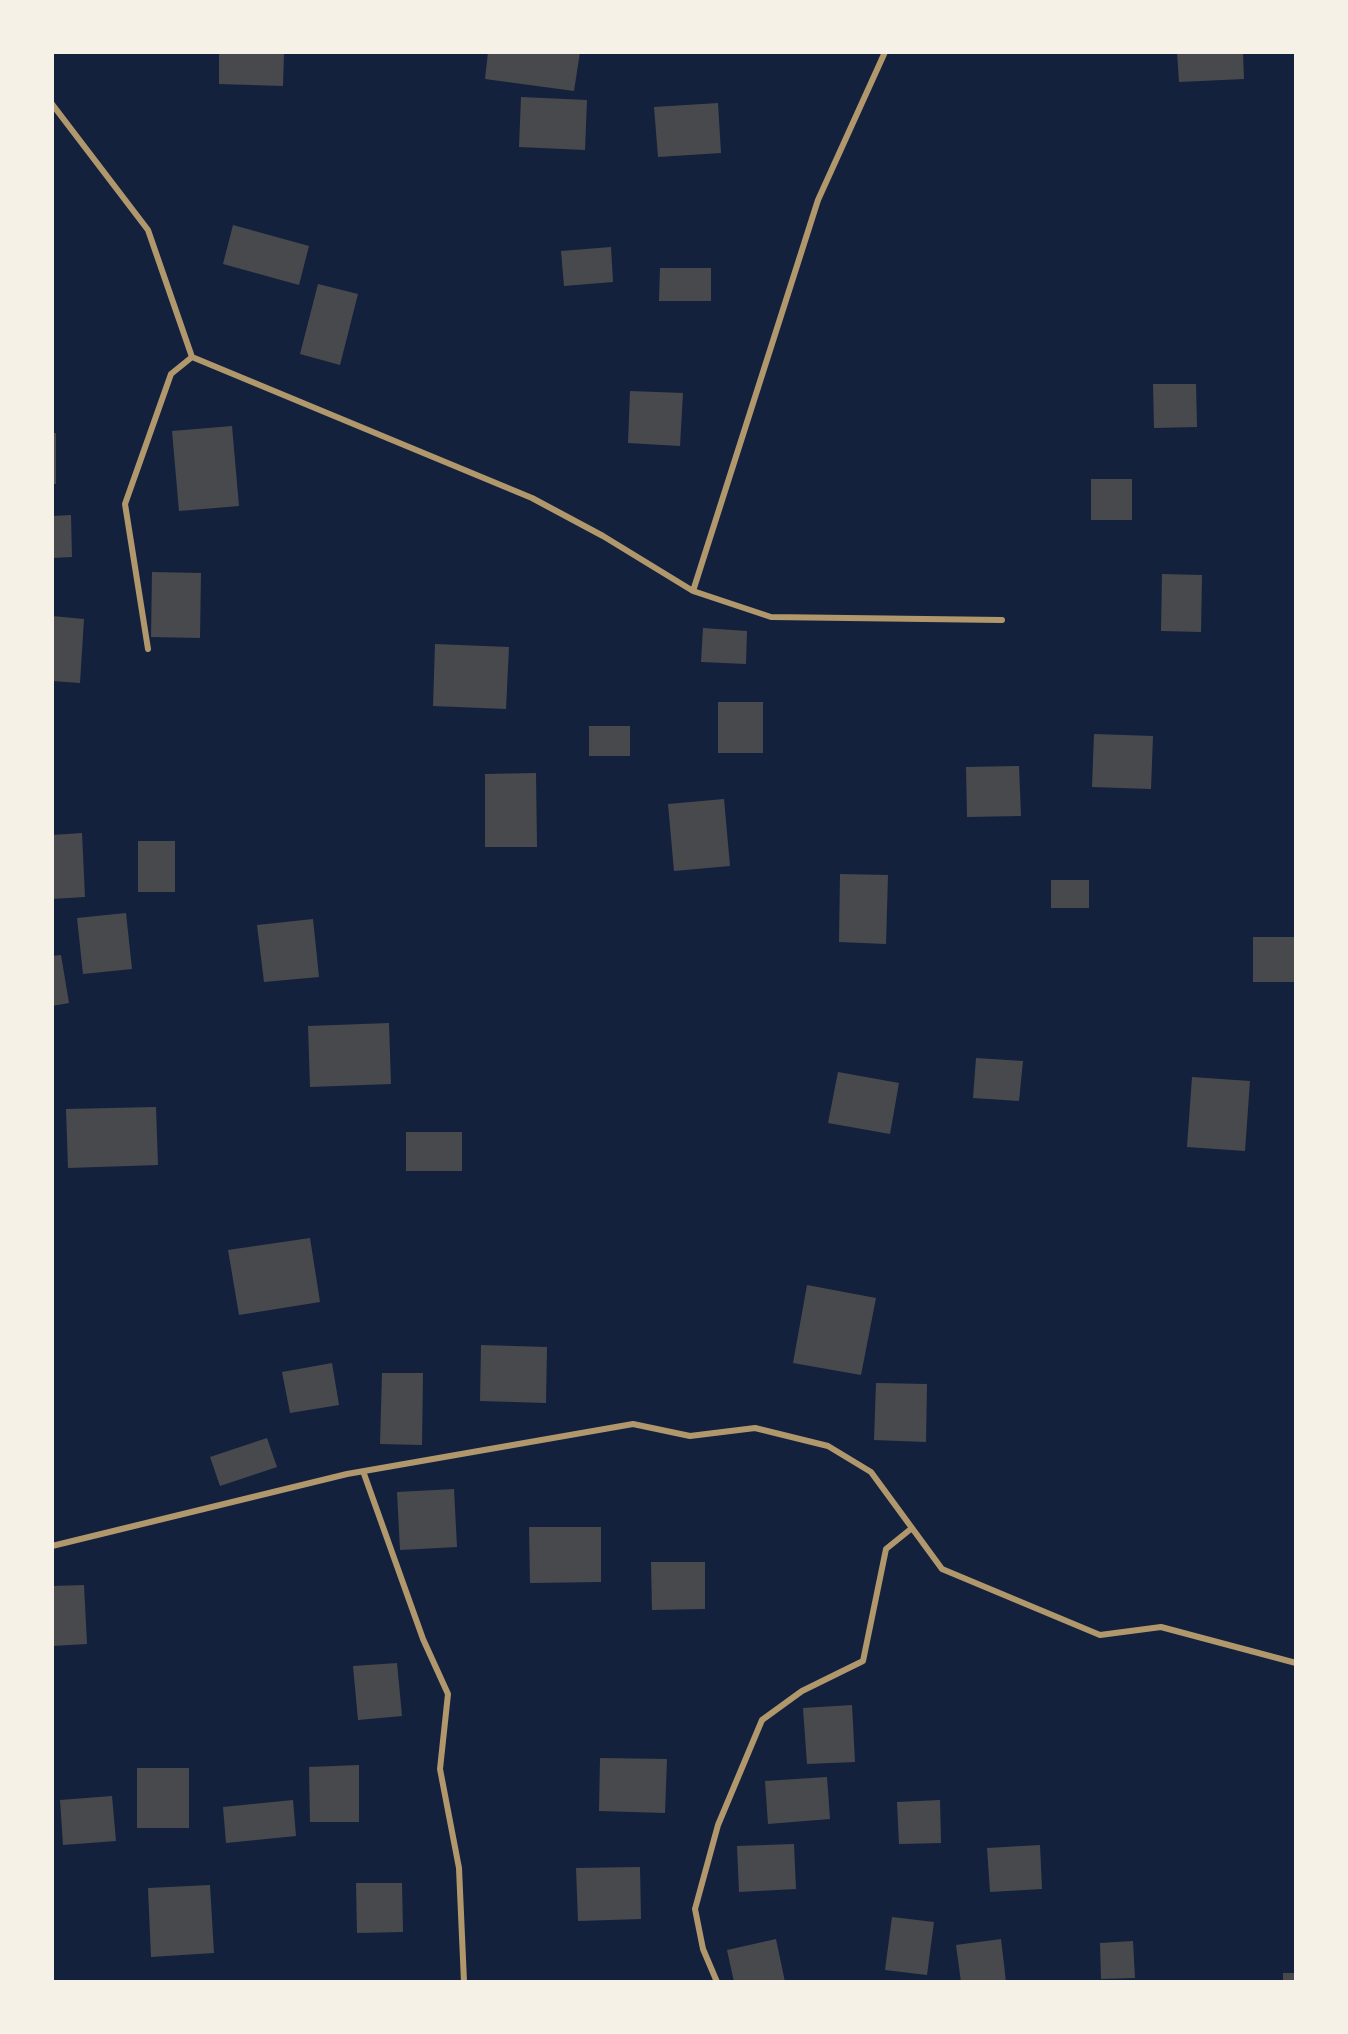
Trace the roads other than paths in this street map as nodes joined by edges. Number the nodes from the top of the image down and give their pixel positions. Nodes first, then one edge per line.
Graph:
1 (885, 52) edge
2 (52, 104) edge
3 (192, 357) junction
4 (693, 591) junction
5 (1002, 620) dead end
6 (148, 649) dead end
7 (363, 1471) junction
8 (912, 1528) junction
9 (52, 1546) edge
10 (1296, 1663) edge
11 (464, 1982) edge
12 (717, 1982) edge

1 - 4 street
2 - 3 street
3 - 4 street
3 - 6 street
4 - 5 street
7 - 8 street
7 - 9 street
7 - 11 street
8 - 10 street
8 - 12 street

